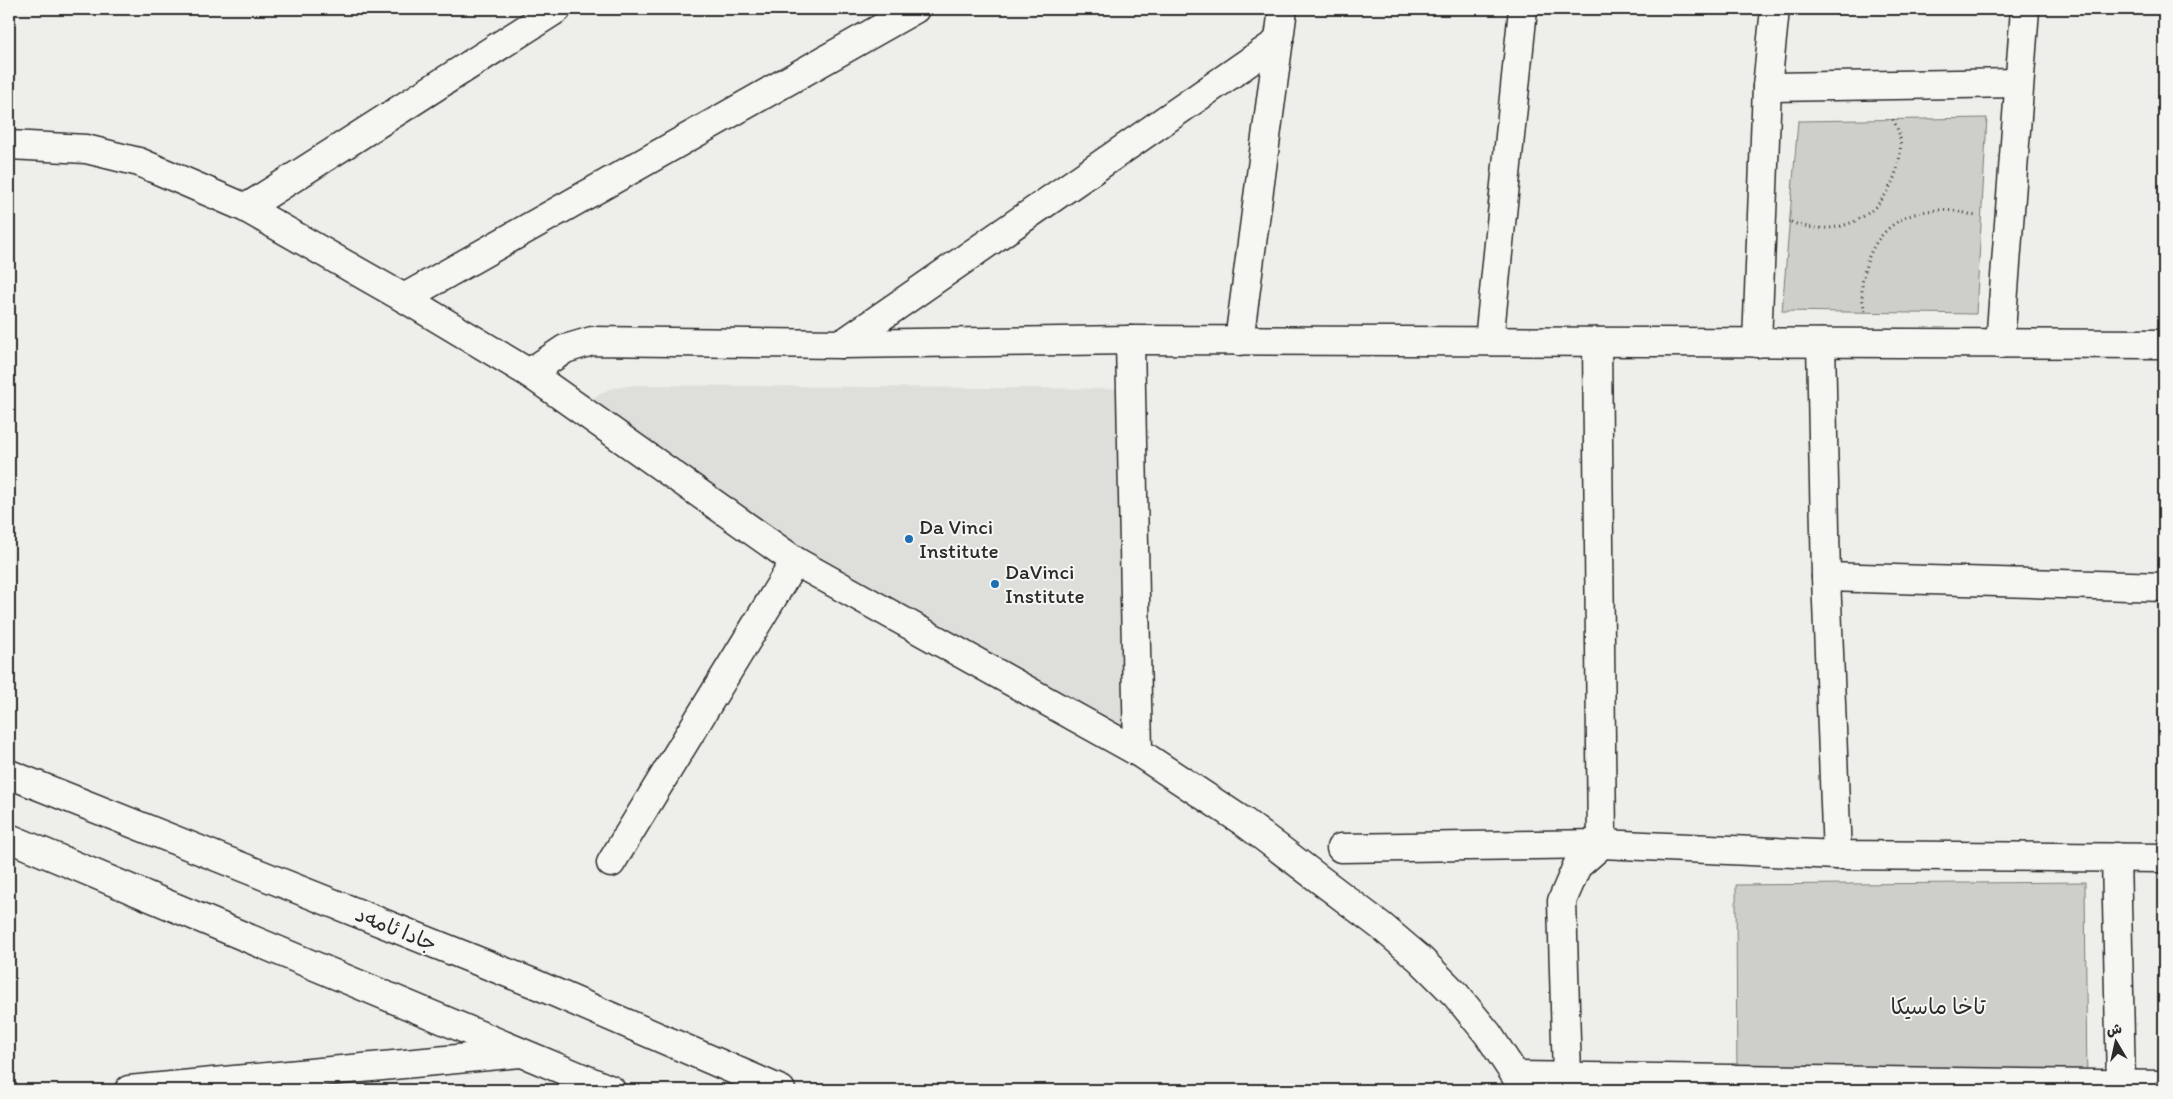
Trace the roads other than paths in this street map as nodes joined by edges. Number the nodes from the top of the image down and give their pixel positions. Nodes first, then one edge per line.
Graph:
1 (557, 9) edge
2 (916, 9) edge
3 (1283, 9) edge
4 (1523, 9) edge
5 (1775, 9) edge
6 (2025, 9) edge
7 (1279, 41) junction
8 (2019, 83) junction
9 (1767, 87) junction
10 (9, 145) edge
11 (246, 208) junction
12 (404, 298) junction
13 (1130, 340) junction
14 (1239, 341) junction
15 (1489, 341) junction
16 (1597, 342) junction
17 (1757, 342) junction
18 (1821, 343) junction
19 (842, 344) junction
20 (2000, 344) junction
21 (2164, 344) edge
22 (529, 373) junction
23 (795, 561) junction
24 (1826, 577) junction
25 (2164, 587) edge
26 (1138, 752) junction
27 (9, 774) edge
28 (9, 838) edge
29 (1602, 844) junction
30 (1341, 848) dead end
31 (1837, 855) junction
32 (2116, 857) junction
33 (2164, 858) edge
34 (611, 863) dead end
35 (520, 1053) junction
36 (1567, 1077) junction
37 (1521, 1083) edge
38 (2121, 1083) junction
39 (2164, 1085) edge
40 (129, 1090) edge
41 (611, 1090) edge
42 (781, 1090) edge

1 - 11 street
2 - 12 street
3 - 7 street
4 - 15 street
5 - 9 street
6 - 8 street
7 - 14 street
7 - 19 street
8 - 9 street
8 - 20 street
9 - 17 street
10 - 11 street
11 - 12 street
12 - 22 street
13 - 14 street
13 - 19 street
13 - 26 street
14 - 15 street
15 - 16 street
16 - 17 street
16 - 29 street
17 - 18 street
18 - 20 street
18 - 24 street
19 - 22 street
20 - 21 street
22 - 23 street
23 - 26 street
23 - 34 street
24 - 25 street
24 - 31 street
26 - 37 street
27 - 42 street, جادا ئامەد
28 - 35 street
29 - 30 street
29 - 31 street
29 - 36 street
31 - 32 street
32 - 33 street
32 - 38 street
35 - 40 street
35 - 41 street
36 - 37 street
36 - 38 street
38 - 39 street

